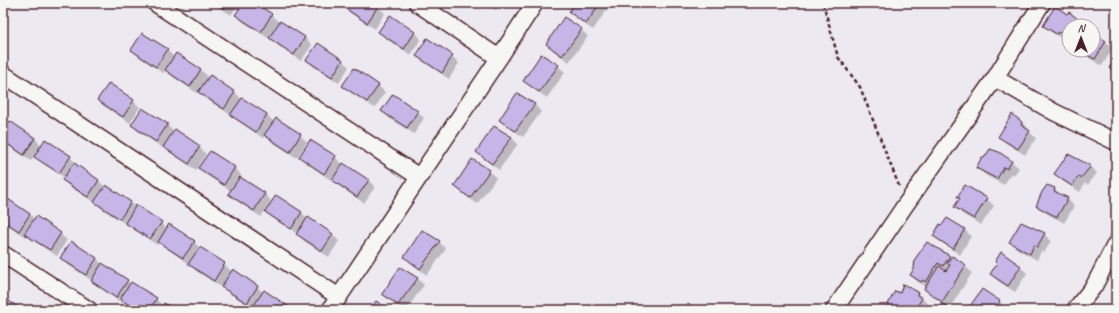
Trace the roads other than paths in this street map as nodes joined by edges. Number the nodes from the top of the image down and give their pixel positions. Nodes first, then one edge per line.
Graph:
1 (155, 3) edge
2 (417, 3) edge
3 (535, 3) edge
4 (1042, 3) edge
5 (499, 58) junction
6 (3, 74) edge
7 (995, 78) junction
8 (1116, 142) edge
9 (419, 177) junction
10 (1116, 243) edge
11 (3, 254) edge
12 (334, 304) edge
13 (89, 310) edge
14 (834, 310) edge
15 (1075, 310) edge

1 - 9 street
2 - 5 street
3 - 5 street
4 - 7 street
5 - 9 street
6 - 12 street
7 - 8 street
7 - 14 street
9 - 12 street
10 - 15 street
11 - 13 street

